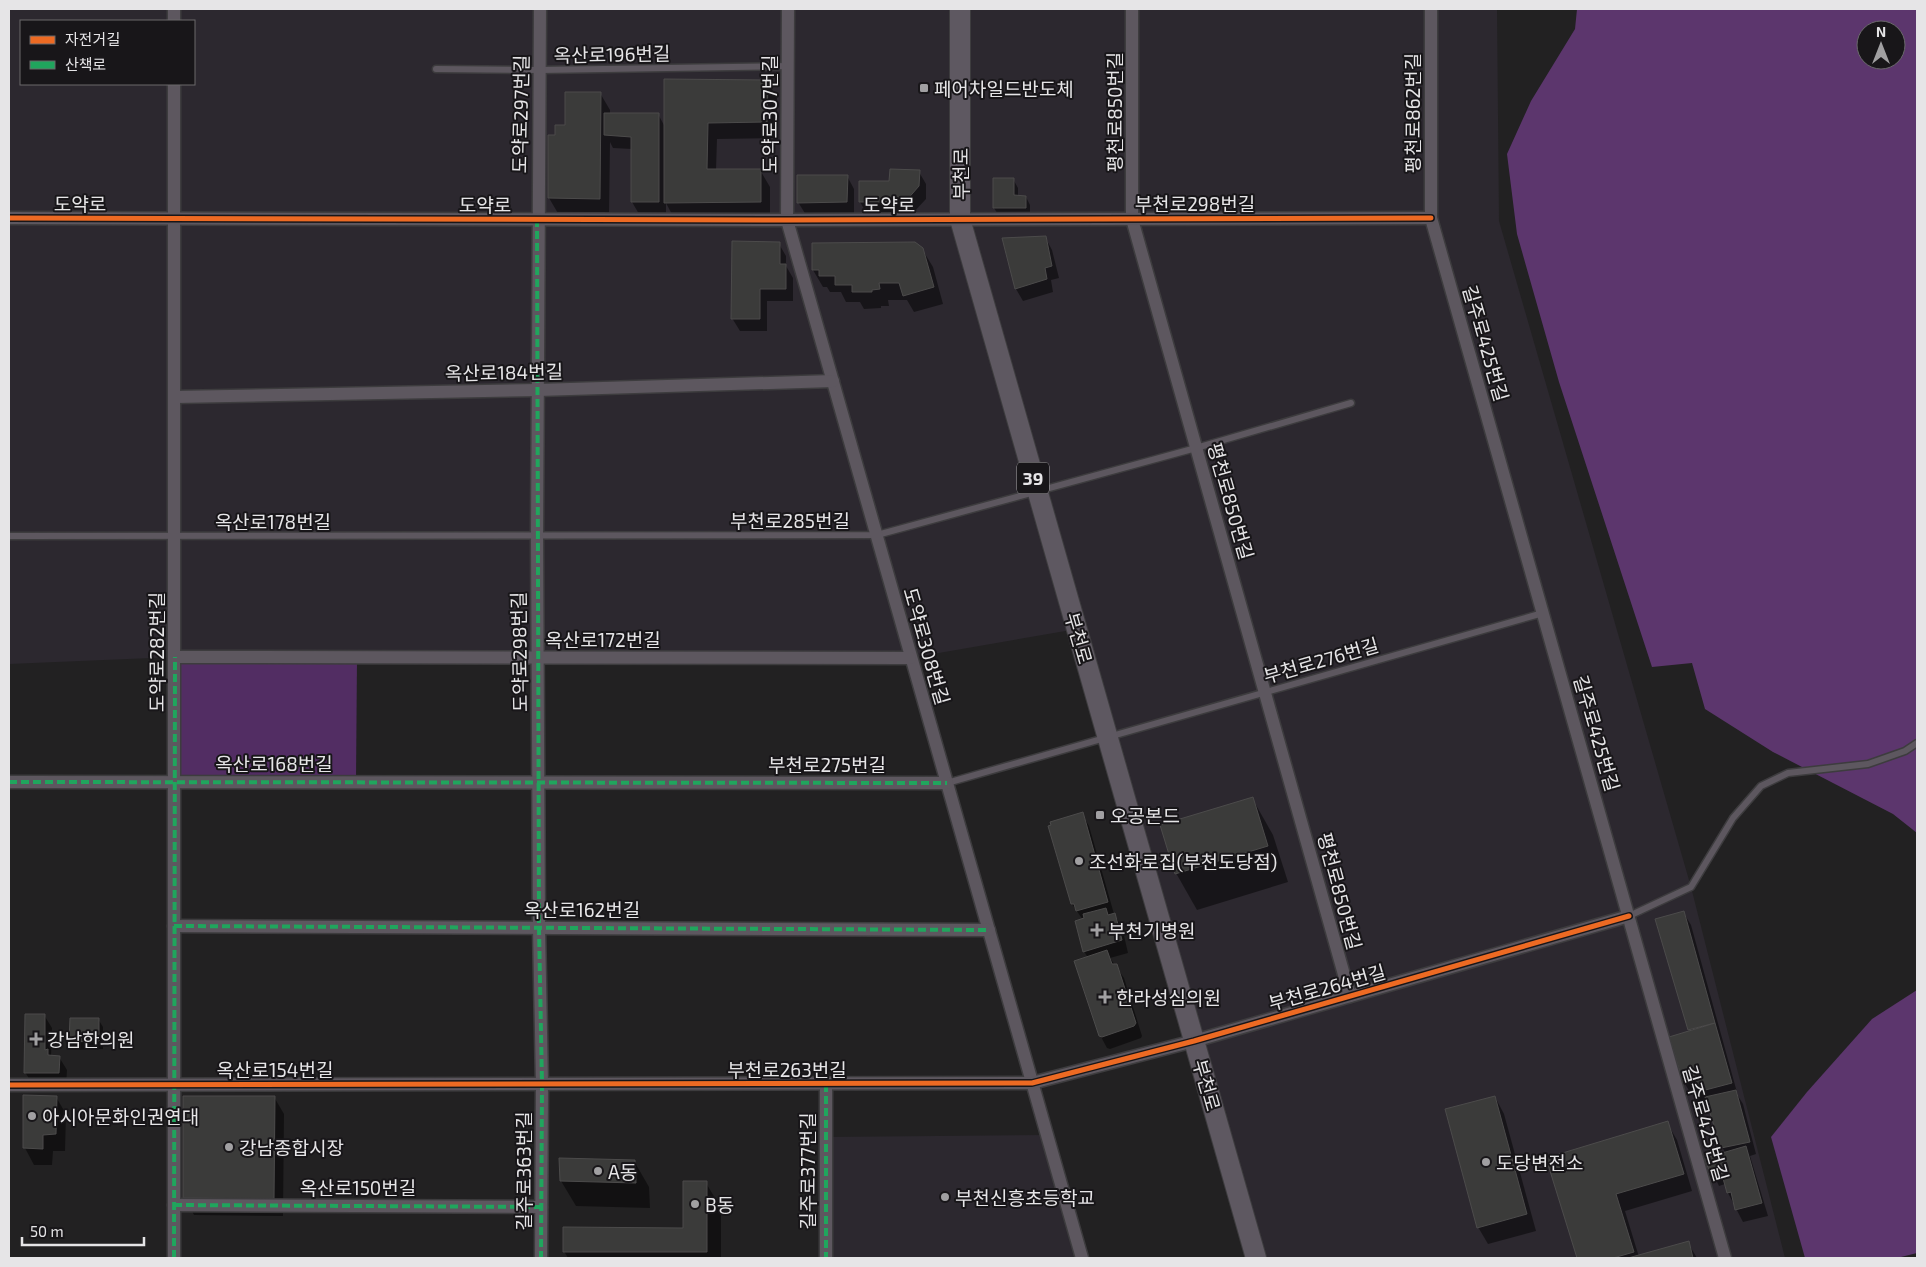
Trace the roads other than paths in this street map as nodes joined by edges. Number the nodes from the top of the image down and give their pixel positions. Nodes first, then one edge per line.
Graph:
1 (540, 9) edge
2 (788, 9) edge
3 (960, 9) edge
4 (1132, 9) edge
5 (1431, 9) edge
6 (788, 66) junction
7 (436, 70) dead end
8 (540, 70) junction
9 (174, 85) edge
10 (9, 218) edge
11 (174, 218) junction
12 (1132, 218) junction
13 (1431, 218) junction
14 (537, 219) junction
15 (960, 219) junction
16 (787, 220) junction
17 (833, 381) junction
18 (538, 390) junction
19 (174, 397) junction
20 (1350, 403) dead end
21 (1196, 448) junction
22 (1037, 491) junction
23 (877, 535) junction
24 (9, 536) edge
25 (175, 536) junction
26 (537, 536) junction
27 (1543, 613) junction
28 (175, 657) junction
29 (538, 657) junction
30 (910, 658) junction
31 (1266, 692) junction
32 (1108, 737) junction
33 (1917, 743) edge
34 (9, 782) edge
35 (175, 782) junction
36 (539, 782) junction
37 (947, 783) junction
38 (1629, 916) junction
39 (174, 926) junction
40 (539, 928) junction
41 (989, 930) junction
42 (1350, 996) junction
43 (1194, 1041) junction
44 (1032, 1083) junction
45 (9, 1084) edge
46 (174, 1084) junction
47 (542, 1084) junction
48 (826, 1084) junction
49 (174, 1205) junction
50 (541, 1207) junction
51 (174, 1258) edge
52 (541, 1258) edge
53 (826, 1258) edge
54 (1082, 1258) edge
55 (1256, 1258) edge
56 (1725, 1258) edge

1 - 8 street, 도약로297번길
2 - 6 street, 도약로307번길
3 - 15 main road, 부천로 / 39
4 - 12 street, 평천로850번길
5 - 13 street, 평천로862번길
6 - 8 lane, 옥산로196번길
6 - 16 street, 도약로307번길
7 - 8 lane, 옥산로196번길
8 - 14 street, 도약로297번길
9 - 11 street, 도약로282번길
10 - 11 street, 도약로
11 - 14 street, 도약로
11 - 19 street, 도약로282번길
12 - 13 street, 부천로298번길
12 - 15 street, 부천로298번길
12 - 21 street, 평천로850번길
13 - 27 street, 길주로425번길
14 - 16 street, 도약로
14 - 18 street, 도약로298번길
15 - 16 street, 도약로
15 - 22 main road, 부천로 / 39
16 - 17 street, 도약로308번길
17 - 18 street, 옥산로184번길
17 - 23 street, 도약로308번길
18 - 19 street, 옥산로184번길
18 - 26 street, 도약로298번길
19 - 25 street, 도약로282번길
20 - 21 lane, 부천로285번길
21 - 22 lane, 부천로285번길
21 - 31 street, 평천로850번길
22 - 23 lane, 부천로285번길
22 - 32 main road, 부천로 / 39
23 - 26 lane, 부천로285번길
23 - 30 street, 도약로308번길
24 - 25 lane, 옥산로178번길
25 - 26 lane, 옥산로178번길
25 - 28 street, 도약로282번길
26 - 29 street, 도약로298번길
27 - 31 lane, 부천로276번길
27 - 38 street, 길주로425번길
28 - 29 street, 옥산로172번길
28 - 35 street, 도약로282번길
29 - 30 street, 옥산로172번길
29 - 36 street, 도약로298번길
30 - 37 street, 도약로308번길
31 - 32 lane, 부천로276번길
31 - 42 street, 평천로850번길
32 - 37 lane, 부천로275번길
32 - 43 main road, 부천로 / 39
33 - 38 lane, 부천로264번길
34 - 35 street, 옥산로168번길
35 - 36 street, 옥산로168번길
35 - 39 street, 도약로282번길
36 - 37 street, 부천로275번길
36 - 40 street, 도약로298번길
37 - 41 street, 도약로308번길
38 - 42 street, 부천로264번길
38 - 56 street, 길주로425번길
39 - 40 street, 옥산로162번길
39 - 46 street, 도약로282번길
40 - 41 street, 옥산로162번길
40 - 47 street, 도약로298번길
41 - 44 street, 도약로308번길
42 - 43 street, 부천로264번길
43 - 44 street, 부천로264번길
43 - 55 main road, 부천로 / 39
44 - 48 street, 부천로263번길
44 - 54 street, 도약로308번길
45 - 46 street, 옥산로154번길
46 - 47 street, 옥산로154번길
46 - 49 street, 도약로282번길
47 - 48 street, 부천로263번길
47 - 50 street, 길주로363번길
48 - 53 street, 길주로377번길
49 - 50 street, 옥산로150번길
49 - 51 street, 도약로282번길
50 - 52 street, 길주로363번길

